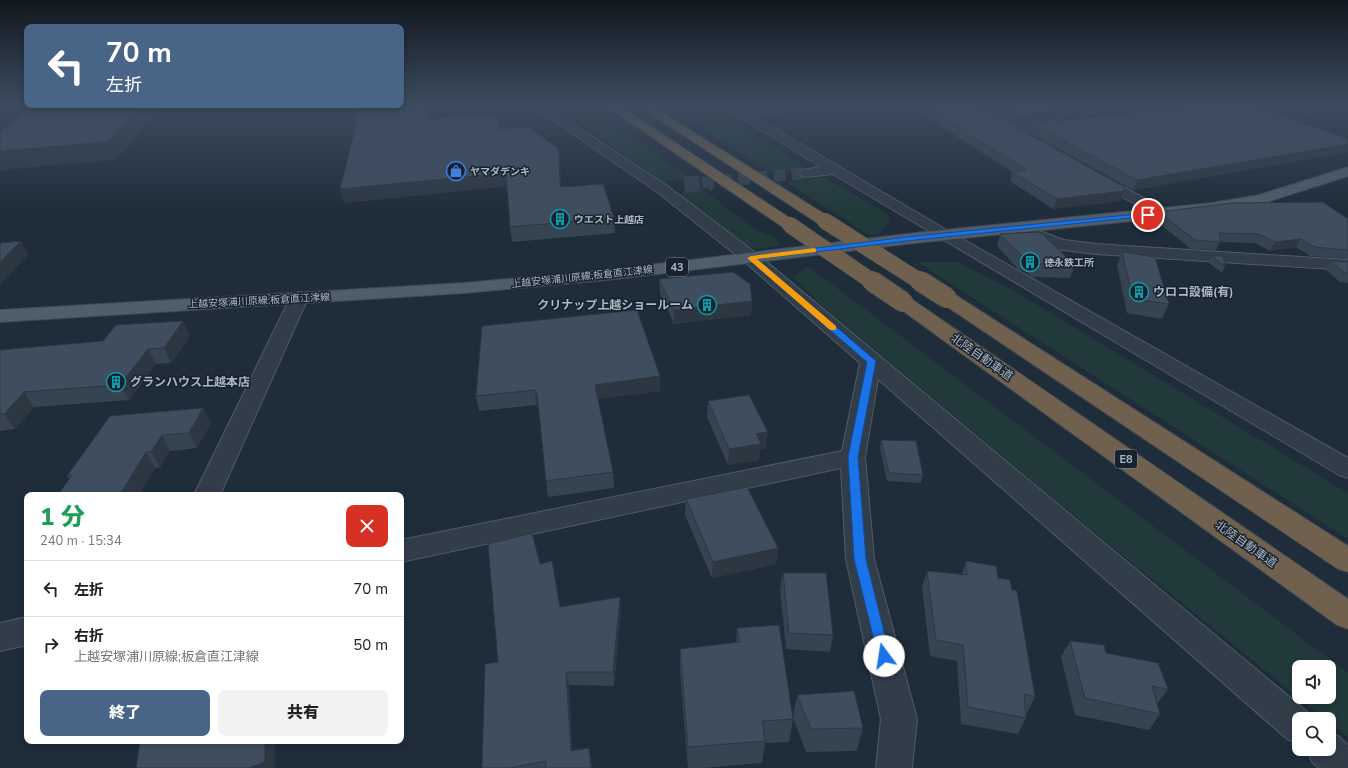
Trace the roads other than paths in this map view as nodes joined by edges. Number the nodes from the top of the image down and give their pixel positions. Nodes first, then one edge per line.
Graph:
1 (590, 141) edge
2 (664, 141) edge
3 (699, 141) edge
4 (786, 141) edge
5 (835, 170) junction
6 (1088, 171) edge
7 (1348, 171) edge
8 (807, 173) tunnel mouth
9 (684, 186) tunnel mouth
10 (661, 188) junction
11 (1162, 214) junction
12 (1017, 228) junction
13 (944, 235) junction
14 (751, 258) junction
15 (1348, 265) edge
16 (299, 298) junction
17 (0, 316) edge
18 (871, 361) junction
19 (853, 457) junction
20 (1348, 469) edge
21 (208, 492) edge
22 (404, 550) edge
23 (1348, 561) edge
24 (1348, 616) edge
25 (24, 632) edge
26 (0, 638) edge
27 (1292, 721) edge
28 (1333, 756) edge
29 (894, 768) edge
30 (1347, 768) edge

1 - 10 street
2 - 24 highway, 北陸自動車道 / E8, bridge
3 - 23 highway, bridge
4 - 5 street
5 - 8 street
5 - 13 street
6 - 11 street
7 - 11 main road, 上越安塚浦川原線;板倉直江津線 / 43
9 - 10 street
10 - 14 street
11 - 12 main road, 上越安塚浦川原線;板倉直江津線 / 43
12 - 13 main road, 上越安塚浦川原線;板倉直江津線 / 43
12 - 15 street
13 - 14 main road, 上越安塚浦川原線;板倉直江津線 / 43
13 - 20 street
14 - 16 main road, 上越安塚浦川原線;板倉直江津線 / 43
14 - 18 street
16 - 17 main road, 上越安塚浦川原線;板倉直江津線 / 43
16 - 21 street
18 - 19 street
18 - 27 street
19 - 22 street
19 - 29 street
25 - 26 street
28 - 30 street

